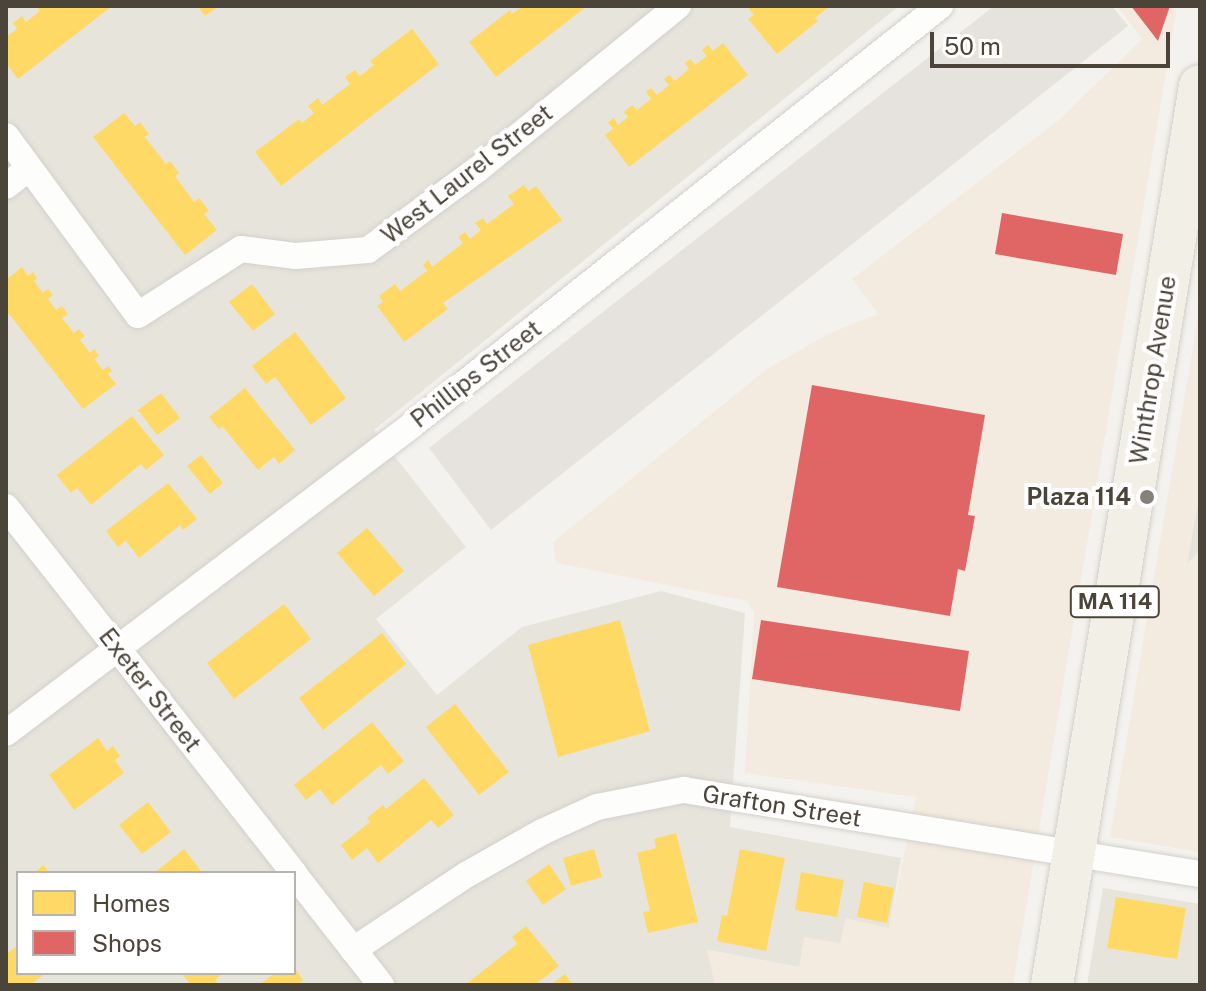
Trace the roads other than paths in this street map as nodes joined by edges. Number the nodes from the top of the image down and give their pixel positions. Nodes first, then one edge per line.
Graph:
1 (678, 6) edge
2 (940, 6) edge
3 (1200, 86) edge
4 (6, 136) edge
5 (29, 168) junction
6 (6, 186) edge
7 (6, 507) edge
8 (117, 647) junction
9 (6, 733) edge
10 (1074, 854) junction
11 (292, 871) edge
12 (1200, 874) edge
13 (296, 876) edge
14 (353, 950) junction
15 (381, 985) edge
16 (1052, 985) edge

1 - 5 street, West Laurel Street
2 - 8 street, Phillips Street
3 - 10 main road, Winthrop Avenue / MA 114
4 - 5 street
5 - 6 street
7 - 8 street, Exeter Street
8 - 9 street, Phillips Street
8 - 11 street, Exeter Street
10 - 12 street, Grafton Street
10 - 14 street, Grafton Street
10 - 16 main road, Winthrop Avenue / MA 114
13 - 14 street, Exeter Street
14 - 15 street, Exeter Street

